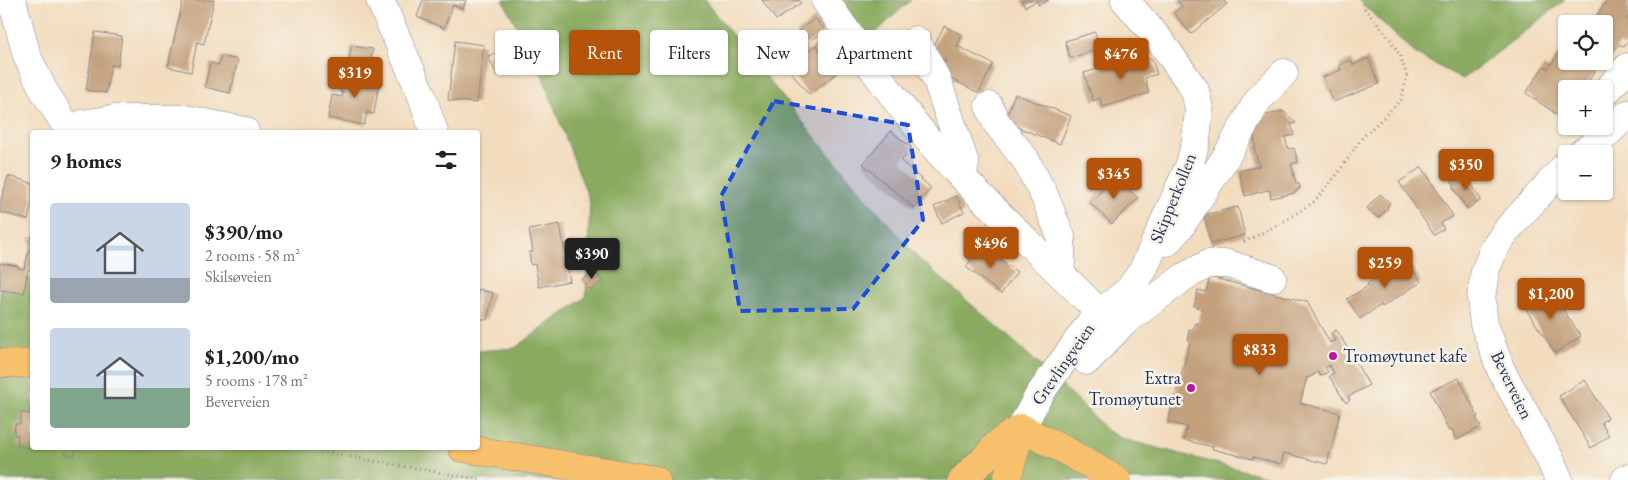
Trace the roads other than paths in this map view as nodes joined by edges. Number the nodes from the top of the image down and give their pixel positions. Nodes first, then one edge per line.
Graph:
1 (12, 0) edge
2 (380, 0) edge
3 (824, 0) edge
4 (1125, 0) edge
5 (930, 67) edge
6 (1628, 67) edge
7 (1284, 73) dead end
8 (1613, 84) edge
9 (989, 106) dead end
10 (1628, 114) edge
11 (68, 130) edge
12 (72, 130) edge
13 (240, 130) edge
14 (433, 130) edge
15 (1592, 140) edge
16 (1558, 174) edge
17 (962, 177) junction
18 (1143, 270) junction
19 (1059, 271) junction
20 (1272, 278) dead end
21 (1100, 313) junction
22 (1087, 361) dead end
23 (2, 362) edge
24 (30, 364) edge
25 (1020, 428) junction
26 (474, 450) edge
27 (656, 480) edge
28 (962, 480) edge
29 (1007, 480) edge
30 (1117, 480) edge
31 (1559, 480) edge

1 - 11 street
2 - 14 street
3 - 17 street, Grevlingveien
4 - 18 street, Skipperkollen
5 - 17 street
6 - 8 street
7 - 18 street, Skipperkollen
9 - 19 street
10 - 15 street
12 - 13 street
16 - 31 street, Beverveien
17 - 19 street, Grevlingveien
18 - 21 street, Skipperkollen
19 - 21 street, Grevlingveien
20 - 22 street
21 - 25 street, Grevlingveien
23 - 24 main road
25 - 28 main road
25 - 29 main road
25 - 30 main road
26 - 27 main road

